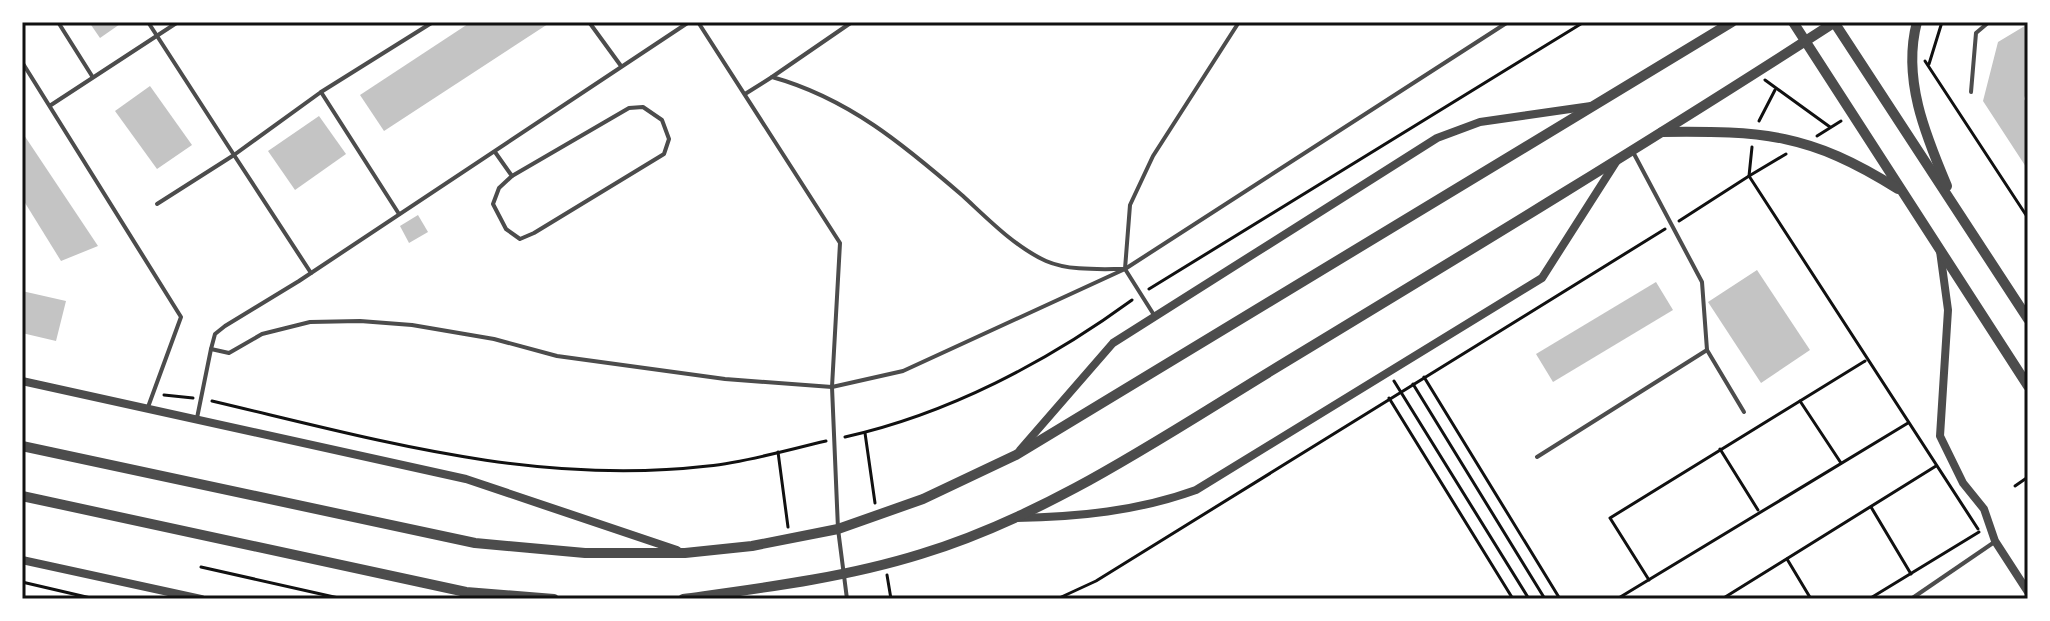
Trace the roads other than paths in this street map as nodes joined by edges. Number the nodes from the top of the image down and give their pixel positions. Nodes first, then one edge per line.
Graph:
1 (58, 22) edge
2 (148, 22) edge
3 (178, 22) edge
4 (433, 22) edge
5 (589, 22) edge
6 (689, 22) edge
7 (698, 22) edge
8 (852, 22) edge
9 (1239, 22) edge
10 (1508, 22) edge
11 (1732, 22) edge
12 (1793, 22) edge
13 (1835, 22) edge
14 (1917, 22) edge
15 (1989, 22) edge
16 (157, 36) junction
17 (1805, 42) junction
18 (22, 62) edge
19 (621, 66) junction
20 (92, 76) junction
21 (772, 77) junction
22 (321, 92) junction
23 (1971, 92) dead end
24 (745, 94) junction
25 (51, 105) junction
26 (1591, 106) junction
27 (1660, 132) junction
28 (1632, 150) junction
29 (495, 152) junction
30 (234, 155) junction
31 (1618, 158) junction
32 (512, 176) junction
33 (1902, 192) junction
34 (157, 204) dead end
35 (1958, 211) junction
36 (399, 214) junction
37 (1940, 250) junction
38 (1125, 269) junction
39 (311, 273) junction
40 (1155, 317) junction
41 (2028, 319) edge
42 (211, 349) junction
43 (1707, 350) junction
44 (22, 381) edge
45 (2028, 386) edge
46 (832, 387) junction
47 (147, 409) junction
48 (1744, 412) dead end
49 (197, 421) junction
50 (22, 446) edge
51 (1016, 455) junction
52 (1537, 457) dead end
53 (22, 496) edge
54 (1015, 518) junction
55 (838, 529) junction
56 (1992, 544) junction
57 (685, 553) junction
58 (22, 560) edge
59 (844, 572) junction
60 (2028, 592) edge
61 (196, 599) edge
62 (554, 599) edge
63 (683, 599) edge
64 (847, 599) edge
65 (1911, 599) edge

1 - 20 lane
2 - 16 lane
3 - 16 lane
4 - 22 lane
5 - 19 lane
6 - 19 lane
7 - 24 lane
8 - 21 lane
9 - 38 lane
10 - 38 lane
11 - 26 street
12 - 17 street
13 - 17 street
13 - 35 street
14 - 35 street
15 - 23 lane
16 - 20 lane
16 - 30 lane
17 - 27 street
17 - 33 street
18 - 25 lane
19 - 29 lane
20 - 25 lane
21 - 24 lane
21 - 38 lane
22 - 30 lane
22 - 36 lane
24 - 46 lane
25 - 47 lane
26 - 40 street
26 - 51 street
27 - 28 street
27 - 33 street
28 - 31 street
28 - 43 lane
29 - 32 lane
29 - 36 lane
30 - 34 lane
30 - 39 lane
31 - 54 street
31 - 54 street
32 - 32 lane
33 - 37 street
35 - 41 street
36 - 39 lane
37 - 45 street
37 - 56 street
38 - 40 lane
38 - 46 lane
39 - 42 lane
40 - 51 street
42 - 46 lane
42 - 49 lane
43 - 48 lane
43 - 52 lane
44 - 47 street
46 - 55 lane
47 - 49 street
49 - 57 street
50 - 57 street
51 - 55 street
53 - 62 street
54 - 59 street
55 - 57 street
55 - 59 lane
56 - 60 street
56 - 65 lane
58 - 61 street
59 - 63 street
59 - 64 lane

